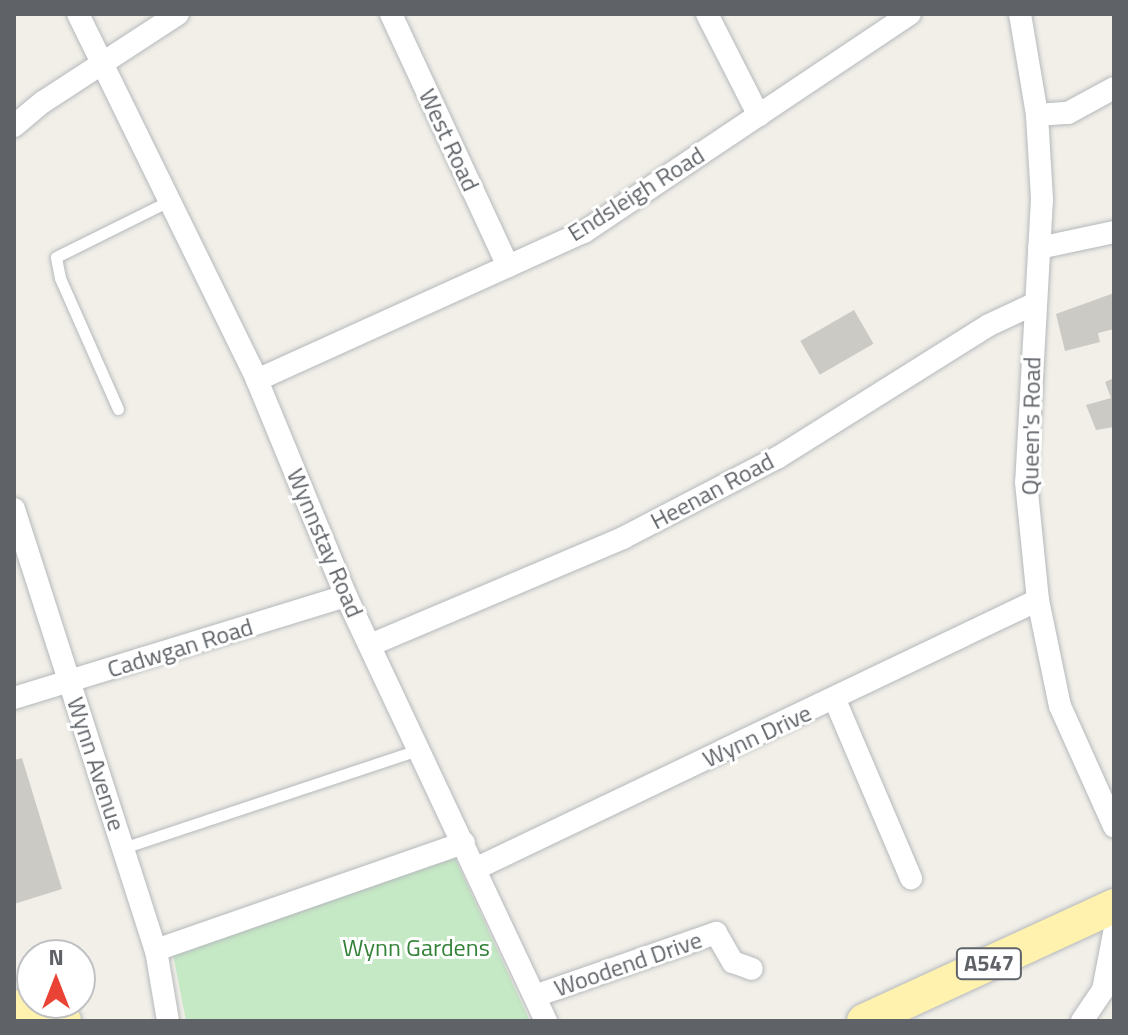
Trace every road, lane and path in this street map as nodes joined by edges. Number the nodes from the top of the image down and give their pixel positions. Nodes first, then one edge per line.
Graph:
1 (78, 14) edge
2 (178, 14) edge
3 (391, 14) edge
4 (707, 14) edge
5 (910, 14) edge
6 (1020, 14) edge
7 (100, 68) junction
8 (1114, 88) edge
9 (1037, 115) junction
10 (759, 116) junction
11 (14, 126) edge
12 (167, 202) junction
13 (1114, 232) edge
14 (1039, 248) junction
15 (508, 266) junction
16 (1036, 303) junction
17 (257, 380) junction
18 (118, 409) dead end
19 (14, 509) edge
20 (346, 596) junction
21 (1038, 600) junction
22 (370, 645) junction
23 (70, 682) junction
24 (14, 698) edge
25 (835, 700) junction
26 (420, 749) junction
27 (1114, 826) edge
28 (464, 843) junction
29 (123, 848) junction
30 (475, 869) junction
31 (911, 878) dead end
32 (1114, 906) edge
33 (1114, 933) edge
34 (156, 950) junction
35 (752, 969) dead end
36 (535, 996) junction
37 (14, 1007) edge
38 (64, 1021) edge
39 (168, 1021) edge
40 (546, 1021) edge
41 (864, 1021) edge
42 (1082, 1021) edge

1 - 7 street, Wynnstay Road
2 - 7 street
3 - 15 street, West Road
4 - 10 street
5 - 10 street, Endsleigh Road
6 - 9 street, Queen's Road
7 - 11 street
7 - 12 street, Wynnstay Road
8 - 9 street
9 - 14 street, Queen's Road
10 - 15 street, Endsleigh Road
12 - 17 street, Wynnstay Road
12 - 18 lane
13 - 14 street
14 - 16 street, Queen's Road
15 - 17 street, Endsleigh Road
16 - 21 street, Queen's Road
16 - 22 street, Heenan Road
17 - 20 street, Wynnstay Road
19 - 23 street, Wynn Avenue
20 - 22 street, Wynnstay Road
20 - 23 street, Cadwgan Road
21 - 25 street, Wynn Drive
21 - 27 street, Queen's Road
22 - 26 street, Wynnstay Road
23 - 24 street, Cadwgan Road
23 - 29 street, Wynn Avenue
25 - 30 street, Wynn Drive
25 - 31 street
26 - 28 street, Wynnstay Road
26 - 29 lane
28 - 30 street, Wynnstay Road
28 - 34 street
29 - 34 street, Wynn Avenue
30 - 36 street, Wynnstay Road
32 - 41 main road, A547
33 - 42 street
34 - 39 street, Wynn Avenue
35 - 36 street, Woodend Drive
36 - 40 street, Wynnstay Road
37 - 38 main road

